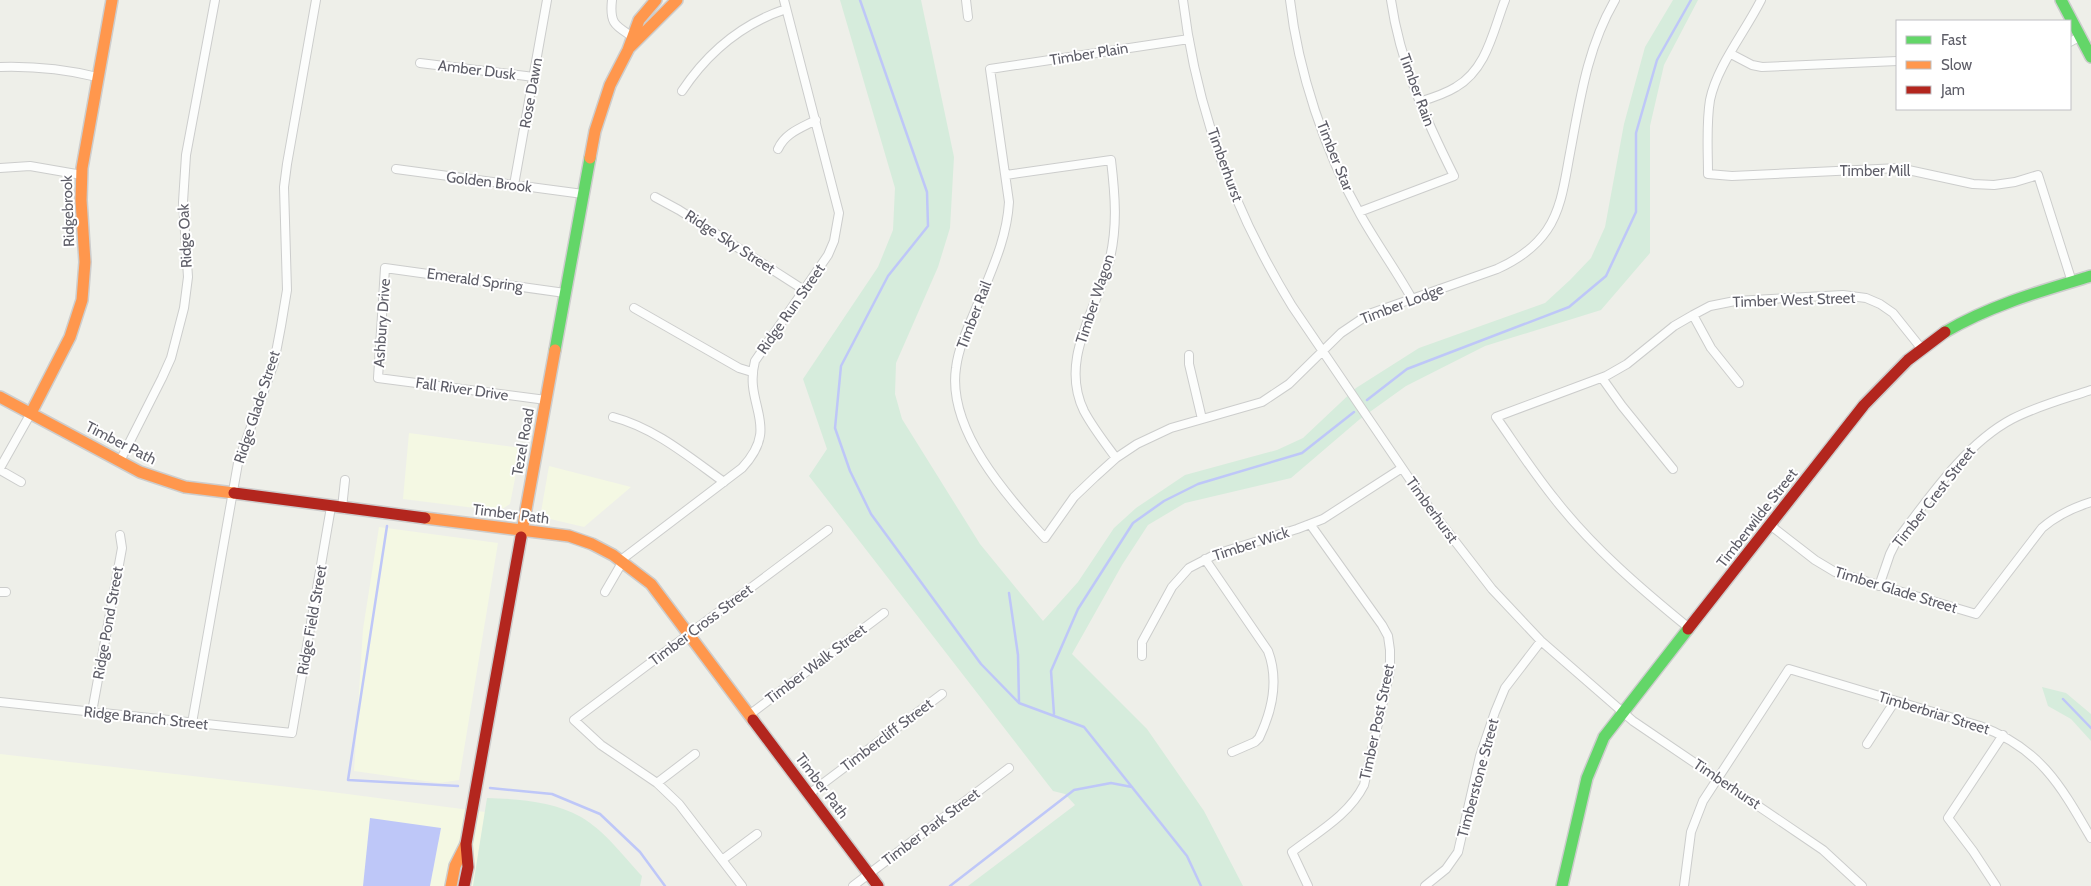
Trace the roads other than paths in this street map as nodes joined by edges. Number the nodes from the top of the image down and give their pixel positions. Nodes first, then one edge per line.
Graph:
1 (112, 0) edge
2 (215, 0) edge
3 (316, 0) edge
4 (548, 0) edge
5 (612, 0) edge
6 (656, 0) edge
7 (677, 0) edge
8 (784, 0) edge
9 (966, 0) edge
10 (1183, 0) edge
11 (1290, 0) edge
12 (1391, 0) edge
13 (1505, 0) edge
14 (1615, 0) edge
15 (1761, 0) edge
16 (2061, 0) edge
17 (786, 9) junction
18 (968, 17) dead end
19 (2068, 20) edge
20 (635, 38) junction
21 (1189, 39) junction
22 (2074, 39) edge
23 (1731, 54) junction
24 (2091, 57) edge
25 (1896, 61) edge
26 (420, 63) dead end
27 (0, 67) edge
28 (990, 69) joint
29 (97, 77) junction
30 (534, 77) junction
31 (682, 91) dead end
32 (1420, 102) junction
33 (816, 120) junction
34 (778, 149) dead end
35 (0, 168) edge
36 (396, 170) dead end
37 (82, 175) junction
38 (1006, 175) junction
39 (514, 185) junction
40 (583, 194) junction
41 (655, 197) dead end
42 (1359, 212) junction
43 (385, 268) joint
44 (2091, 276) edge
45 (2072, 282) junction
46 (804, 290) junction
47 (565, 293) junction
48 (1412, 299) junction
49 (634, 308) dead end
50 (1693, 315) junction
51 (1921, 348) junction
52 (1322, 351) junction
53 (1189, 356) dead end
54 (752, 372) junction
55 (378, 378) joint
56 (1602, 378) junction
57 (1739, 383) dead end
58 (2091, 390) edge
59 (0, 397) edge
60 (546, 400) junction
61 (31, 413) junction
62 (613, 418) dead end
63 (1202, 419) junction
64 (1116, 458) junction
65 (120, 461) junction
66 (1402, 468) junction
67 (0, 469) edge
68 (1672, 469) dead end
69 (345, 480) dead end
70 (21, 482) dead end
71 (724, 482) junction
72 (232, 493) junction
73 (2091, 502) edge
74 (337, 507) junction
75 (1310, 524) junction
76 (1770, 526) junction
77 (523, 530) junction
78 (828, 530) dead end
79 (120, 535) dead end
80 (1045, 538) joint
81 (1205, 559) junction
82 (622, 560) junction
83 (1879, 586) junction
84 (605, 592) dead end
85 (884, 613) dead end
86 (1689, 628) junction
87 (689, 634) junction
88 (1541, 641) junction
89 (1142, 656) dead end
90 (942, 694) dead end
91 (1895, 701) junction
92 (0, 702) edge
93 (92, 712) junction
94 (1623, 712) junction
95 (749, 715) junction
96 (192, 723) junction
97 (292, 733) joint
98 (2003, 736) junction
99 (1868, 744) dead end
100 (1232, 752) dead end
101 (696, 754) dead end
102 (1009, 768) dead end
103 (1717, 778) junction
104 (657, 783) junction
105 (809, 794) junction
106 (757, 834) dead end
107 (2091, 838) edge
108 (466, 844) junction
109 (722, 860) junction
110 (869, 874) junction
111 (451, 886) edge
112 (464, 886) edge
113 (742, 886) edge
114 (853, 886) edge
115 (878, 886) edge
116 (1308, 886) edge
117 (1425, 886) edge
118 (1562, 886) edge
119 (1684, 886) edge
120 (1862, 886) edge
121 (1996, 886) edge

1 - 29 street, Ridgebrook
2 - 65 street, Ridge Oak
3 - 72 street, Ridge Glade Street
4 - 30 street, Rose Dawn
5 - 20 street
6 - 20 street, Tezel Road
7 - 20 street, Tezel Road
8 - 17 street, Ridge Run Street
9 - 18 street
10 - 21 street, Timberhurst
11 - 42 street, Timber Star
12 - 32 street, Timber Rain
13 - 32 street
14 - 48 street, Timber Lodge
15 - 23 street
16 - 19 street
17 - 31 street
17 - 33 street, Ridge Run Street
20 - 40 street, Tezel Road
21 - 28 street, Timber Plain
21 - 52 street, Timberhurst
22 - 24 street
23 - 25 street
23 - 45 street, Timber Mill
26 - 30 street, Amber Dusk
27 - 29 street
28 - 38 street, Timber Rail
29 - 37 street, Ridgebrook
30 - 39 street, Rose Dawn
32 - 42 street, Timber Rain
33 - 34 street
33 - 46 street, Ridge Run Street
35 - 37 street
36 - 39 street, Golden Brook
37 - 61 street, Ridgebrook
38 - 64 street, Timber Wagon
38 - 80 street, Timber Rail
39 - 40 street, Golden Brook
40 - 47 street, Tezel Road
41 - 46 street, Ridge Sky Street
42 - 48 street, Timber Star
43 - 47 street, Emerald Spring
43 - 55 street, Ashbury Drive
44 - 45 street, Timberwilde Street
45 - 51 street, Timberwilde Street
46 - 54 street, Ridge Run Street
47 - 60 street, Tezel Road
48 - 52 street, Timber Lodge
49 - 54 street
50 - 51 street, Timber West Street
50 - 56 street, Timber West Street
50 - 57 street
51 - 76 street, Timberwilde Street
52 - 63 street, Timber Lodge
52 - 66 street, Timberhurst
53 - 63 street
54 - 71 street, Ridge Run Street
55 - 60 street, Fall River Drive
56 - 68 street
56 - 86 street, Timber West Street
58 - 83 street, Timber Crest Street
59 - 61 street, Timber Path
60 - 77 street, Tezel Road
61 - 65 street, Timber Path
61 - 67 street
62 - 71 street
63 - 64 street, Timber Lodge
64 - 80 street, Timber Lodge
65 - 72 street, Timber Path
66 - 75 street, Timber Wick
66 - 88 street, Timberhurst
67 - 70 street
69 - 74 street, Ridge Field Street
71 - 82 street, Ridge Run Street
72 - 74 street, Timber Path
72 - 96 street, Ridge Glade Street
73 - 83 street, Timber Glade Street
74 - 77 street, Timber Path
74 - 97 street, Ridge Field Street
75 - 81 street, Timber Wick
75 - 116 street, Timber Post Street
76 - 83 street, Timber Glade Street
76 - 86 street, Timberwilde Street
77 - 82 street, Timber Path
77 - 108 street, Tezel Road
78 - 87 street, Timber Cross Street
79 - 93 street, Ridge Pond Street
81 - 89 street, Timber Wick
81 - 100 street
82 - 84 street
82 - 87 street, Timber Path
85 - 95 street, Timber Walk Street
86 - 94 street, Timberwilde Street
87 - 95 street, Timber Path
87 - 104 street, Timber Cross Street
88 - 94 street, Timberhurst
88 - 117 street, Timberstone Street
90 - 105 street, Timbercliff Street
91 - 98 street, Timberbriar Street
91 - 99 street
91 - 103 street, Timberbriar Street
92 - 93 street, Ridge Branch Street
93 - 96 street, Ridge Branch Street
94 - 103 street, Timberhurst
94 - 118 street, Timberwilde Street
95 - 105 street, Timber Path
96 - 97 street, Ridge Branch Street
98 - 107 street, Timberbriar Street
98 - 121 street
101 - 104 street
102 - 110 street, Timber Park Street
103 - 119 street
103 - 120 street, Timberhurst
104 - 109 street
105 - 110 street, Timber Path
106 - 109 street
108 - 111 street, Tezel Road
108 - 112 street, Tezel Road
109 - 113 street
110 - 114 street, Timber Park Street
110 - 115 street, Timber Path

